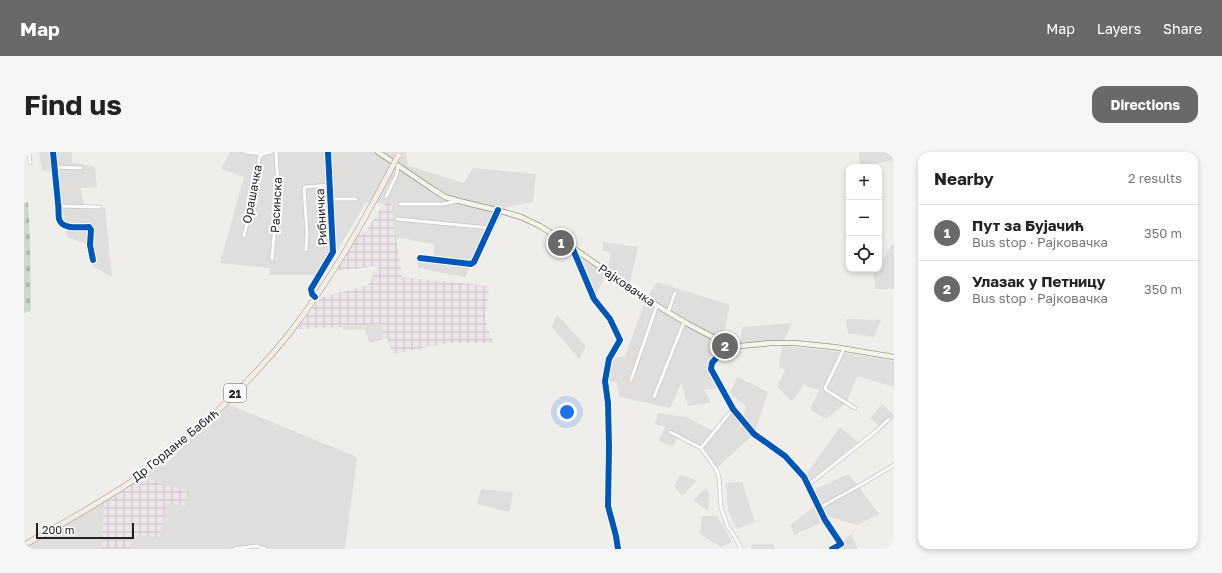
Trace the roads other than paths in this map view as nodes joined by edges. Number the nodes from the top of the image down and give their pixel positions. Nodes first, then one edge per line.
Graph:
1 (29, 152) edge
2 (53, 152) edge
3 (245, 152) edge
4 (271, 152) edge
5 (276, 152) edge
6 (328, 152) edge
7 (378, 152) edge
8 (262, 154) junction
9 (399, 154) edge
10 (30, 163) dead end
11 (398, 166) junction
12 (55, 167) junction
13 (81, 168) dead end
14 (330, 185) junction
15 (386, 197) dead end
16 (331, 199) junction
17 (356, 199) dead end
18 (458, 201) junction
19 (400, 204) dead end
20 (59, 206) junction
21 (100, 207) dead end
22 (498, 210) junction
23 (397, 219) dead end
24 (490, 228) junction
25 (244, 236) dead end
26 (572, 248) junction
27 (306, 250) dead end
28 (420, 258) dead end
29 (272, 259) dead end
30 (93, 260) dead end
31 (676, 293) dead end
32 (315, 298) junction
33 (657, 305) junction
34 (668, 312) junction
35 (684, 322) junction
36 (722, 342) junction
37 (844, 349) junction
38 (894, 357) edge
39 (631, 380) dead end
40 (654, 397) dead end
41 (855, 408) dead end
42 (733, 409) junction
43 (889, 419) dead end
44 (670, 432) dead end
45 (701, 448) junction
46 (894, 465) edge
47 (808, 485) junction
48 (819, 508) junction
49 (841, 544) junction
50 (24, 545) edge
51 (234, 549) edge
52 (241, 549) edge
53 (265, 549) edge
54 (618, 549) edge
55 (741, 549) edge
56 (832, 549) edge
57 (844, 549) edge

1 - 10 street
2 - 12 street
3 - 8 street
4 - 8 street
5 - 29 street, Расинска
6 - 14 street, Рибничка
7 - 11 main road, Рајковачка
8 - 25 street, Орашачка
9 - 32 main road, Др Гордане Бабић / 21, bridge
11 - 15 street
11 - 18 main road, Рајковачка
12 - 13 street
12 - 20 street
14 - 16 street, Рибничка
14 - 27 street
16 - 17 street, Рибничка
16 - 32 street, Рибничка
18 - 19 street
18 - 22 main road, Рајковачка
20 - 21 street
20 - 30 street
22 - 24 street
22 - 26 main road, Рајковачка
23 - 24 street
24 - 28 street
26 - 33 main road, Рајковачка
26 - 54 street
31 - 34 street
32 - 50 main road, Др Гордане Бабић / 21
33 - 34 main road, Рајковачка
33 - 39 street
34 - 35 main road, Рајковачка
35 - 36 main road, Рајковачка
35 - 40 street
36 - 37 main road, Рајковачка
36 - 42 street
37 - 38 main road, Рајковачка
37 - 41 street
42 - 45 street
42 - 47 street
43 - 47 street
44 - 45 street
45 - 55 street
46 - 48 street
47 - 48 street
48 - 49 street
49 - 56 street
49 - 57 street
51 - 52 street
52 - 53 street

